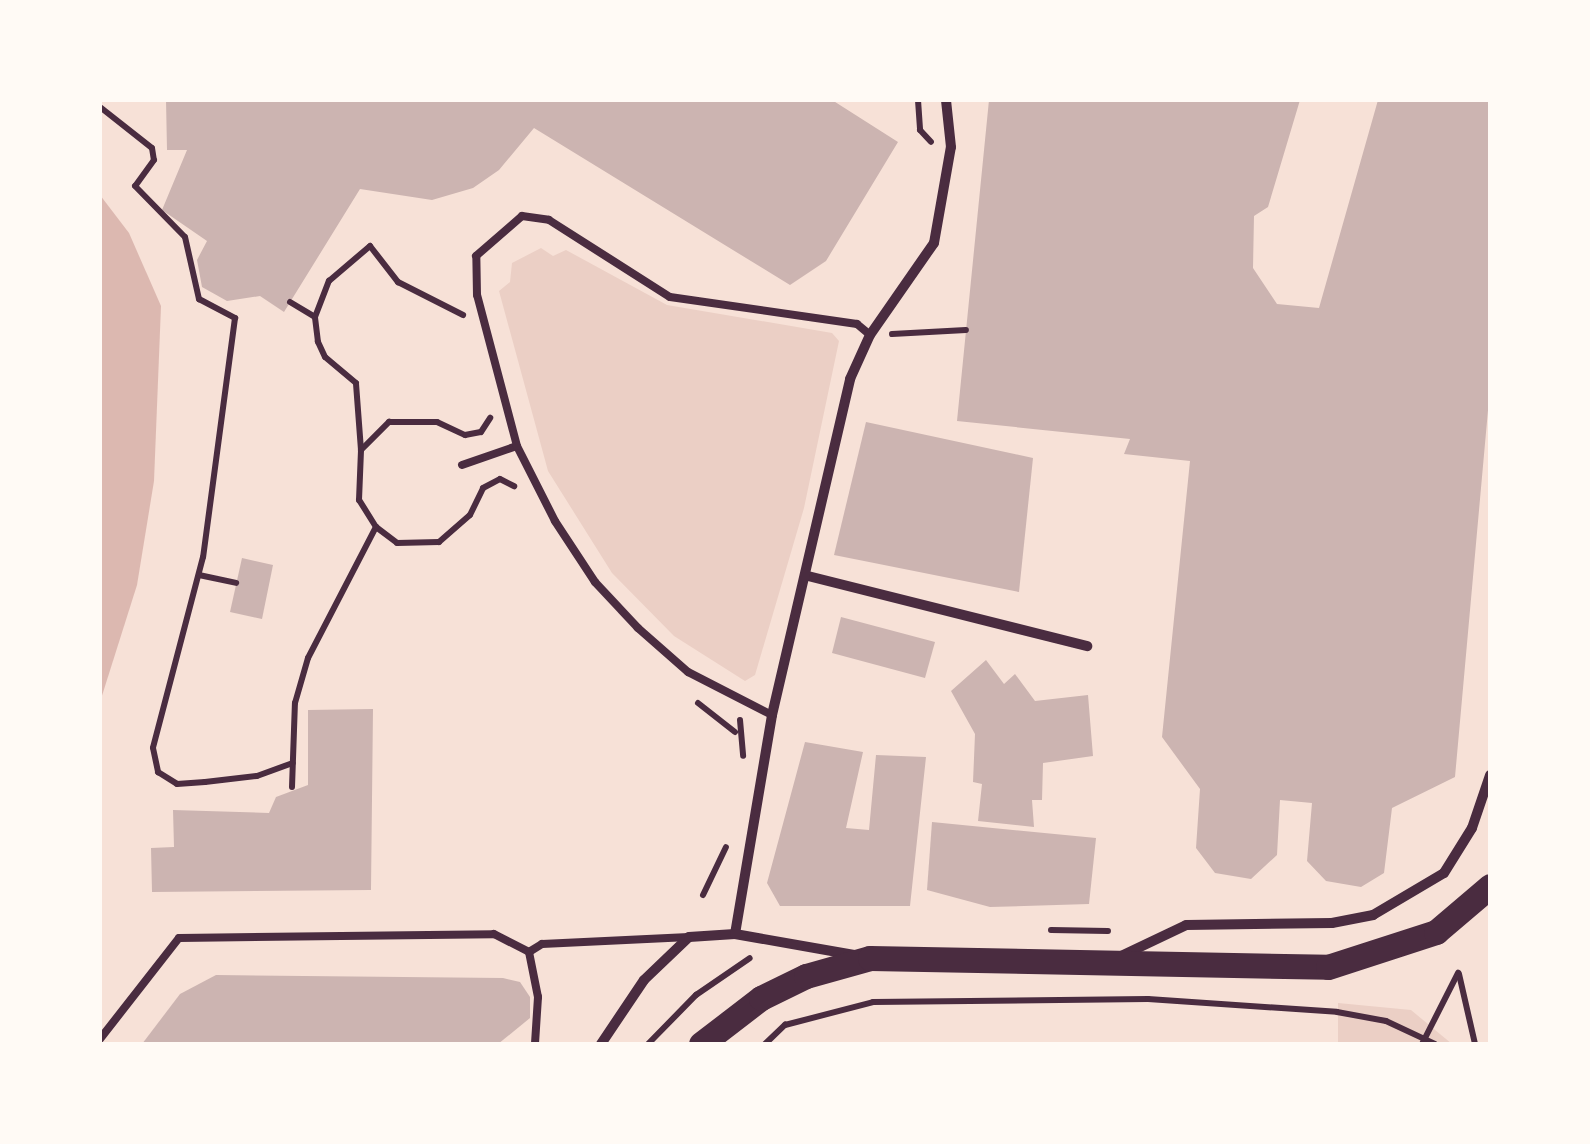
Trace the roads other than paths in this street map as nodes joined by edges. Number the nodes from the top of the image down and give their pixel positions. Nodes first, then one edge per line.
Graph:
1 (946, 100) edge
2 (870, 335) junction
3 (517, 446) junction
4 (462, 464) dead end
5 (808, 576) junction
6 (1088, 646) dead end
7 (772, 715) junction
8 (1490, 775) edge
9 (1490, 886) edge
10 (735, 934) junction
11 (689, 938) junction
12 (529, 952) junction
13 (870, 958) junction
14 (1112, 961) junction
15 (100, 1040) edge
16 (535, 1044) edge
17 (601, 1044) edge
18 (702, 1044) edge

1 - 2 street
2 - 3 lane
2 - 5 street
3 - 4 lane
3 - 7 lane
5 - 6 street
5 - 7 street
7 - 10 street
8 - 14 street
9 - 14 main road
10 - 11 street
10 - 13 street
11 - 12 lane
11 - 17 street
12 - 15 lane
12 - 16 lane
13 - 14 main road
13 - 18 main road

